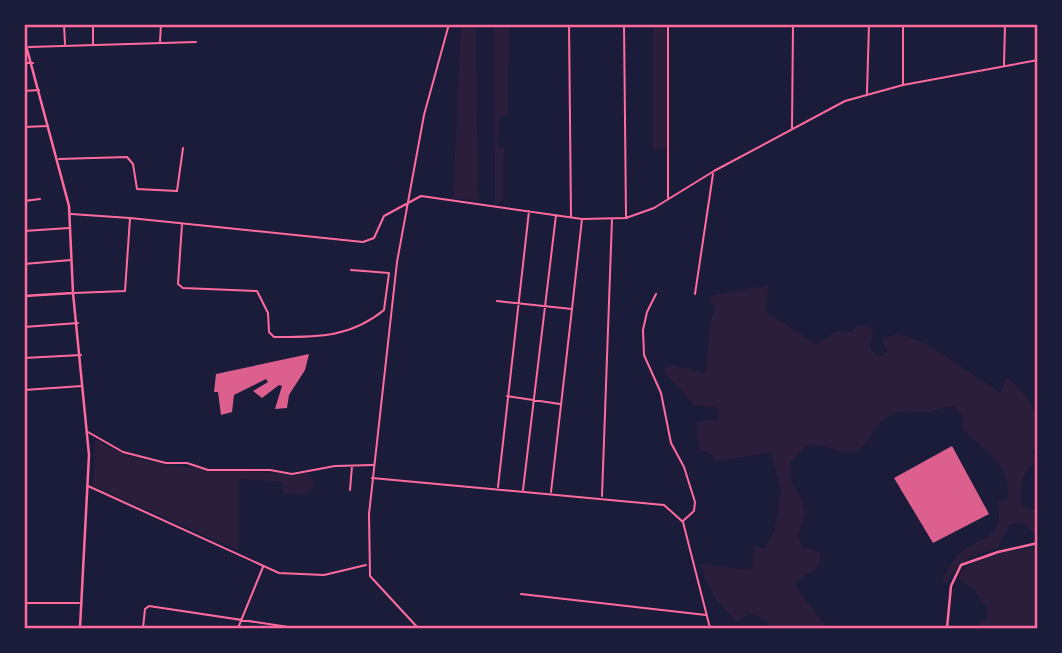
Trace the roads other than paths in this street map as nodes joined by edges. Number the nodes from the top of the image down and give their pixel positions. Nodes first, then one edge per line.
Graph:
1 (64, 24) edge
2 (93, 24) edge
3 (161, 24) edge
4 (449, 24) edge
5 (569, 24) edge
6 (624, 24) edge
7 (668, 24) edge
8 (793, 24) edge
9 (869, 24) edge
10 (903, 24) edge
11 (1005, 24) edge
12 (24, 38) edge
13 (196, 42) dead end
14 (160, 43) junction
15 (93, 45) junction
16 (65, 46) junction
17 (27, 47) junction
18 (1038, 60) edge
19 (24, 63) edge
20 (33, 63) junction
21 (1004, 66) junction
22 (903, 85) junction
23 (39, 90) junction
24 (24, 91) edge
25 (867, 94) junction
26 (49, 126) junction
27 (24, 127) edge
28 (792, 130) junction
29 (183, 148) dead end
30 (57, 160) junction
31 (714, 171) junction
32 (668, 199) junction
33 (40, 200) dead end
34 (24, 201) edge
35 (408, 202) junction
36 (529, 210) junction
37 (68, 214) junction
38 (556, 215) junction
39 (571, 217) junction
40 (130, 218) junction
41 (626, 218) junction
42 (582, 219) junction
43 (612, 219) junction
44 (182, 223) junction
45 (69, 228) junction
46 (24, 231) edge
47 (71, 260) junction
48 (24, 264) edge
49 (351, 270) dead end
50 (73, 293) junction
51 (695, 294) dead end
52 (656, 295) dead end
53 (24, 296) edge
54 (497, 300) dead end
55 (517, 303) junction
56 (544, 306) junction
57 (572, 309) junction
58 (78, 323) junction
59 (24, 327) edge
60 (81, 355) junction
61 (24, 358) edge
62 (83, 386) junction
63 (24, 390) edge
64 (507, 396) junction
65 (534, 400) junction
66 (561, 404) junction
67 (88, 431) junction
68 (352, 465) junction
69 (373, 465) junction
70 (372, 478) junction
71 (86, 485) junction
72 (498, 489) junction
73 (350, 490) dead end
74 (523, 491) junction
75 (551, 493) junction
76 (602, 497) junction
77 (683, 522) junction
78 (1038, 543) edge
79 (367, 565) junction
80 (263, 566) junction
81 (521, 594) dead end
82 (24, 603) edge
83 (80, 603) junction
84 (706, 615) junction
85 (242, 618) junction
86 (80, 628) edge
87 (143, 628) edge
88 (238, 628) edge
89 (295, 628) edge
90 (418, 628) edge
91 (710, 628) edge
92 (947, 628) edge

1 - 16 street
2 - 15 street
3 - 14 street
4 - 35 street
5 - 39 street
6 - 41 street
7 - 32 street
8 - 28 street
9 - 25 street
10 - 22 street
11 - 21 street
12 - 17 street
13 - 14 street
14 - 15 street
15 - 16 street
16 - 17 street
17 - 20 street
18 - 21 street
19 - 20 street
20 - 23 street
21 - 22 street
22 - 25 street
23 - 24 street
23 - 26 street
25 - 28 street
26 - 27 street
26 - 30 street
28 - 31 street
29 - 30 street
30 - 37 street
31 - 32 street
31 - 51 street
32 - 41 street
33 - 34 street
35 - 36 street
35 - 44 street
35 - 69 street
36 - 38 street
36 - 55 street
37 - 40 street
37 - 45 street
38 - 39 street
38 - 56 street
39 - 42 street
40 - 44 street
40 - 50 street
41 - 43 street
42 - 43 street
42 - 57 street
43 - 76 street
44 - 49 street
45 - 46 street
45 - 47 street
47 - 48 street
47 - 50 street
50 - 53 street
50 - 58 street
52 - 77 street
54 - 55 street
55 - 56 street
55 - 64 street
56 - 57 street
56 - 65 street
57 - 66 street
58 - 59 street
58 - 60 street
60 - 61 street
60 - 62 street
62 - 63 street
62 - 67 street
64 - 65 street
64 - 72 street
65 - 66 street
65 - 74 street
66 - 75 street
67 - 68 street
67 - 71 street
68 - 69 street
68 - 73 street
69 - 70 street
70 - 72 street
70 - 79 street
71 - 80 street
71 - 83 street
72 - 74 street
74 - 75 street
75 - 76 street
76 - 77 street
77 - 84 street
78 - 92 street
79 - 80 street
79 - 90 street
80 - 85 street
81 - 84 street
82 - 83 street
83 - 86 street
84 - 91 street
85 - 87 street
85 - 88 street
85 - 89 street

